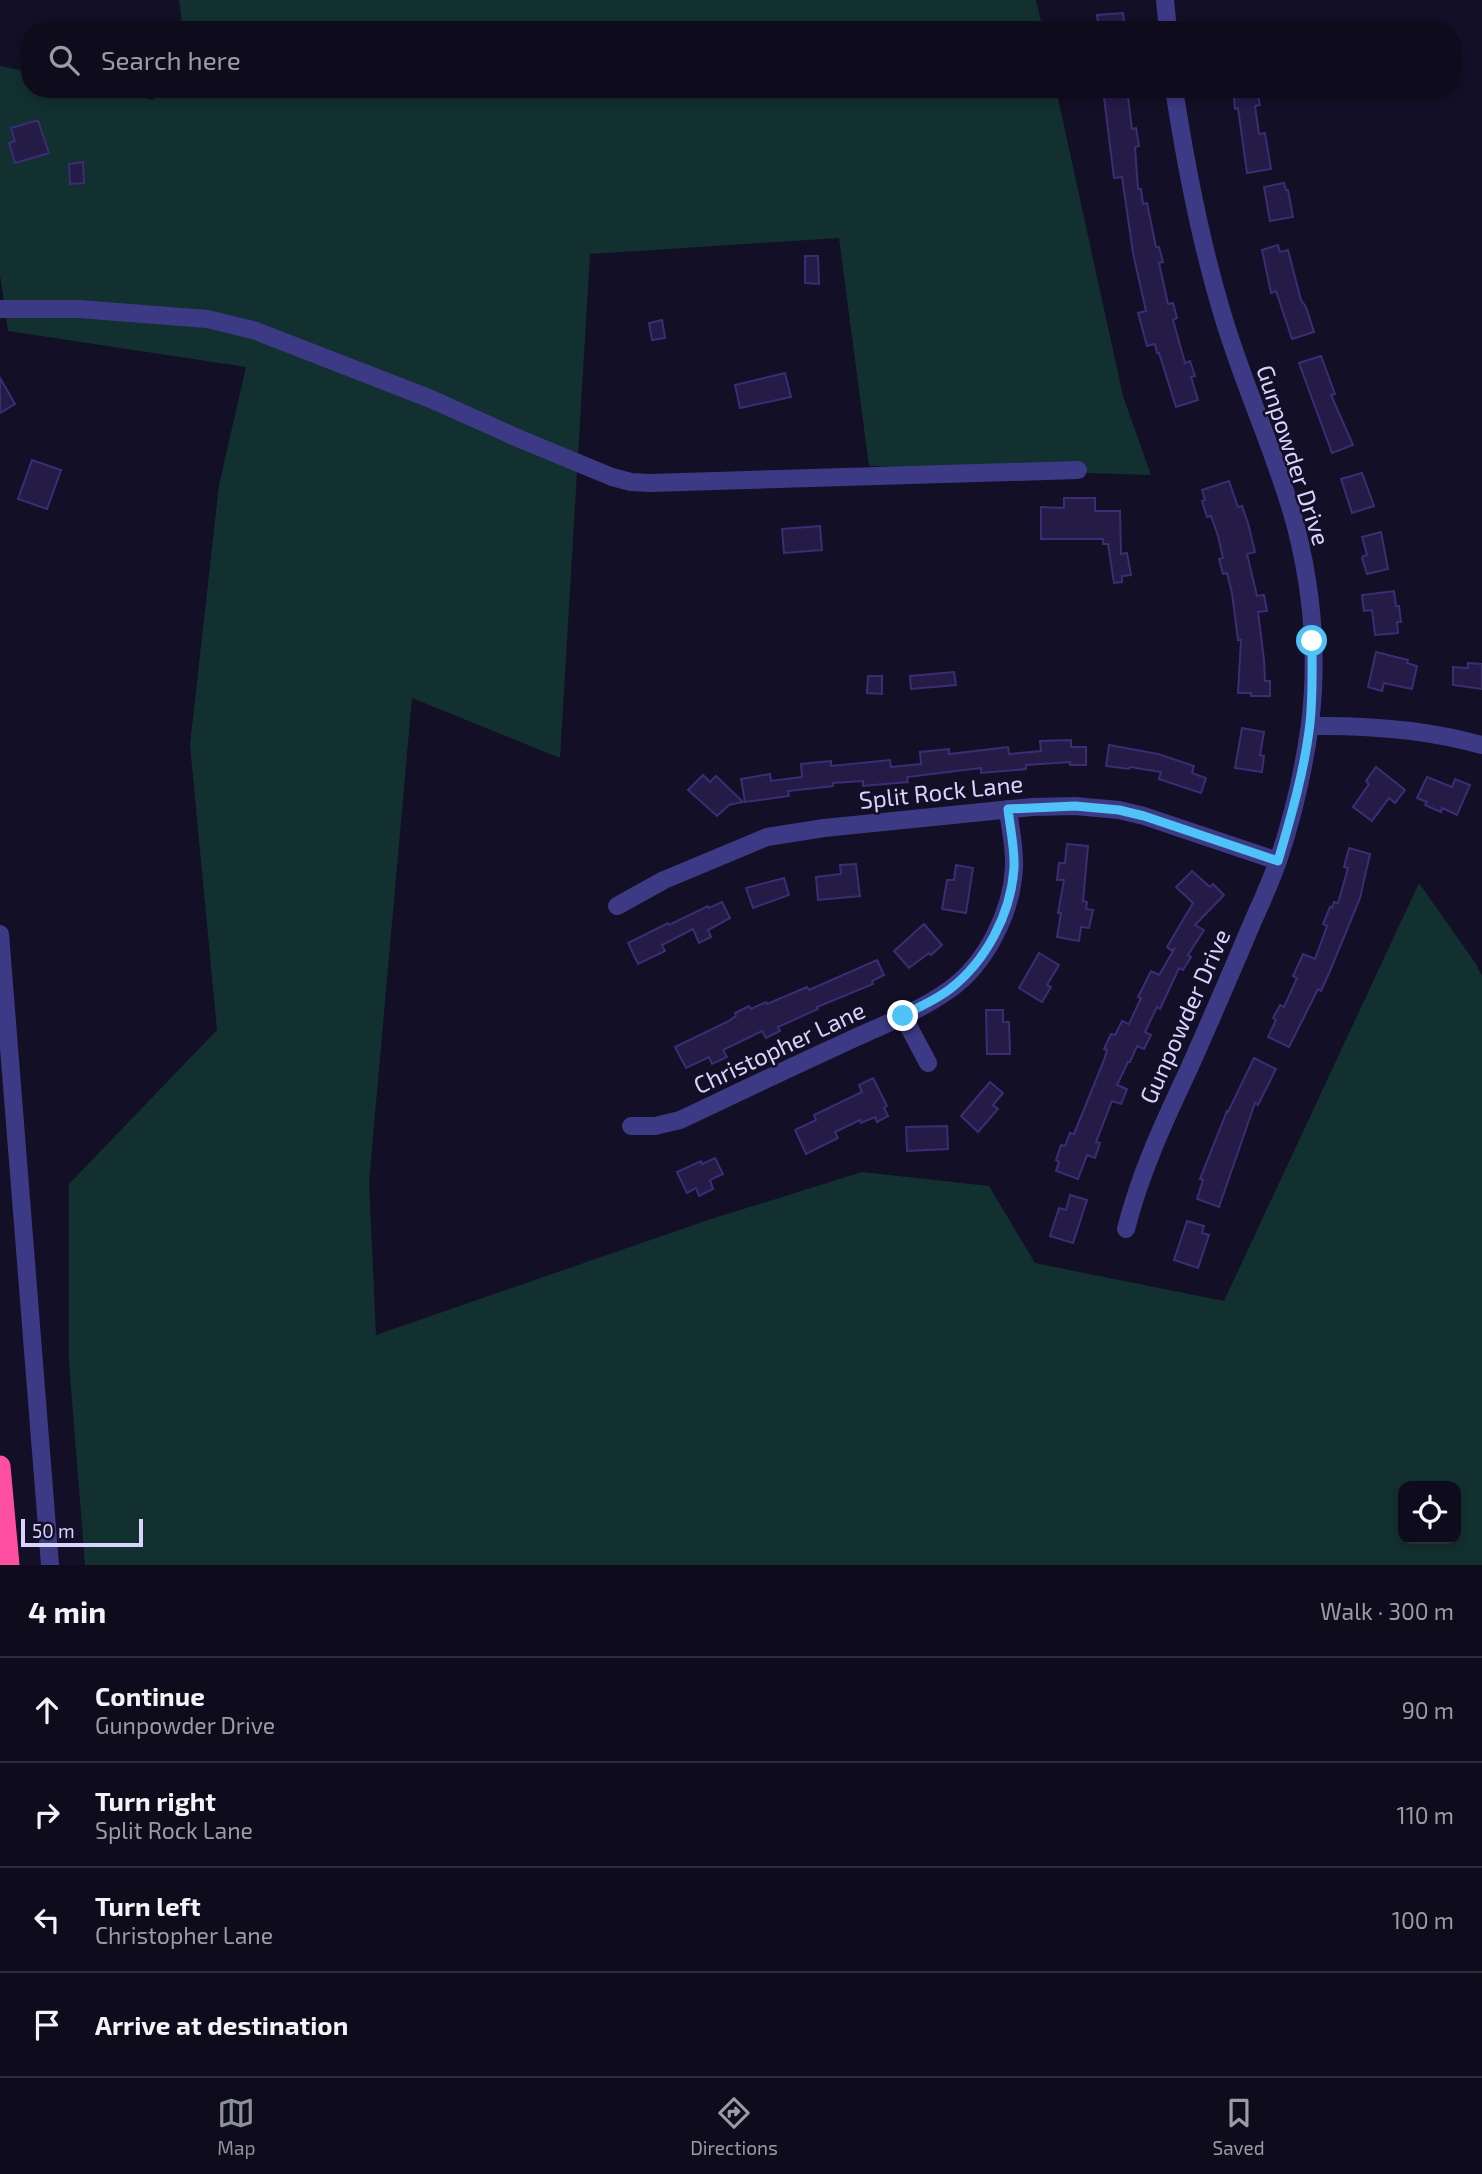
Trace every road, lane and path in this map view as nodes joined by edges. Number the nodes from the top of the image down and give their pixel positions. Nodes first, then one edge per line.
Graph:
1 (1165, 0) edge
2 (1167, 21) edge
3 (1176, 98) edge
4 (0, 309) edge
5 (1077, 470) dead end
6 (1310, 726) junction
7 (1482, 746) edge
8 (1008, 809) junction
9 (1278, 861) junction
10 (617, 906) dead end
11 (0, 934) edge
12 (903, 1016) junction
13 (928, 1063) dead end
14 (631, 1126) dead end
15 (1126, 1229) dead end
16 (0, 1466) edge
17 (9, 1565) edge
18 (50, 1565) edge

1 - 2 street
3 - 6 street, Gunpowder Drive
4 - 5 street
6 - 7 street
6 - 9 street, Gunpowder Drive
8 - 9 street, Split Rock Lane
8 - 10 street, Split Rock Lane
8 - 12 street, Christopher Lane
9 - 15 street, Gunpowder Drive
11 - 18 street
12 - 13 street
12 - 14 street, Christopher Lane
16 - 17 highway

